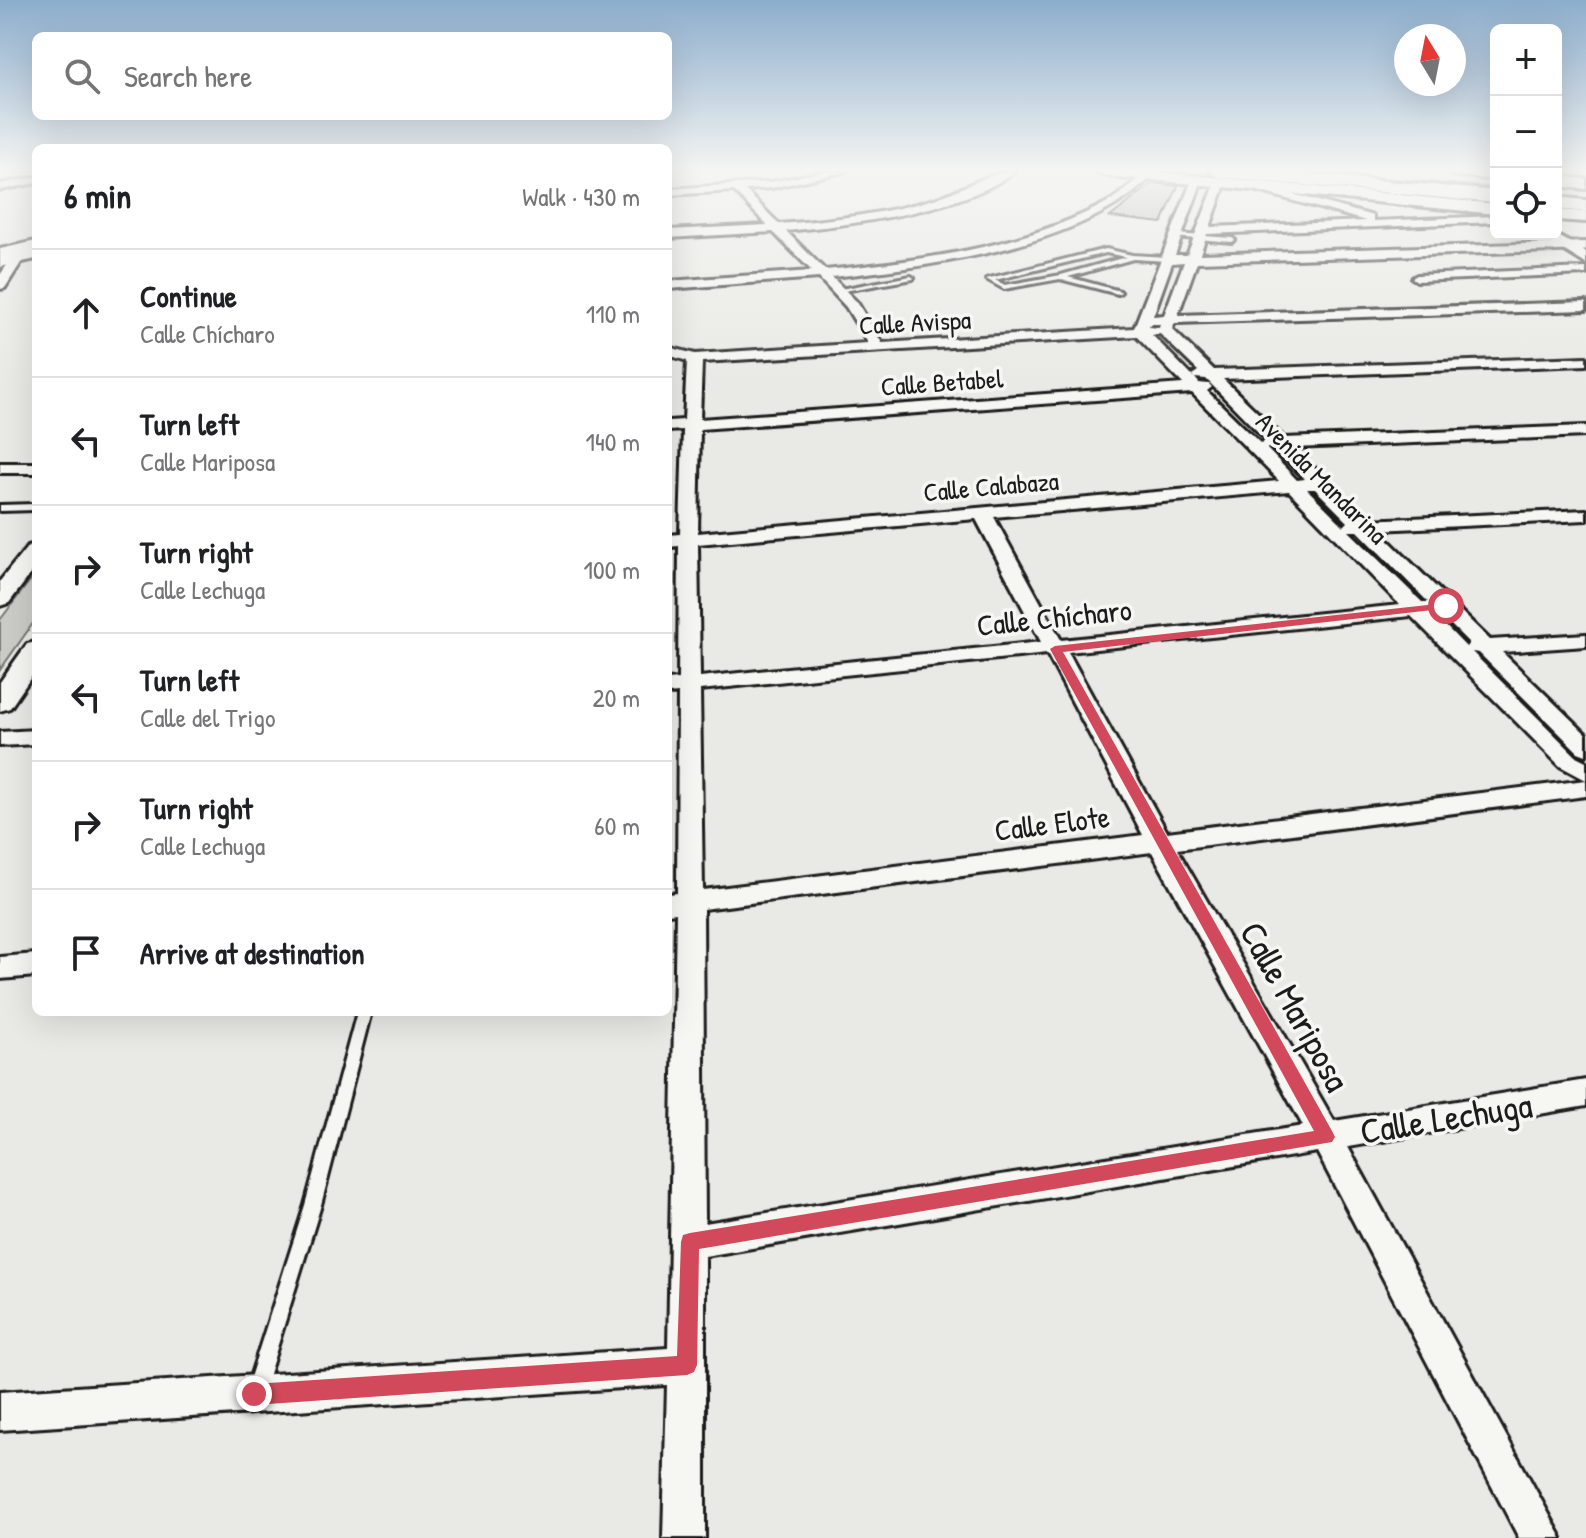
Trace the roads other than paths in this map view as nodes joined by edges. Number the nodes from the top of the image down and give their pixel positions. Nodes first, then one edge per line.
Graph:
1 (793, 243) edge
2 (1000, 243) edge
3 (1174, 243) edge
4 (1199, 243) edge
5 (1559, 243) edge
6 (32, 244) edge
7 (1586, 245) edge
8 (1565, 246) junction
9 (9, 254) edge
10 (1132, 257) junction
11 (1168, 259) junction
12 (1586, 259) edge
13 (1192, 260) junction
14 (1586, 271) edge
15 (825, 275) junction
16 (1060, 277) junction
17 (911, 278) dead end
18 (1417, 278) dead end
19 (0, 285) edge
20 (672, 285) edge
21 (838, 290) junction
22 (1118, 292) dead end
23 (1586, 306) edge
24 (1166, 325) junction
25 (1141, 326) junction
26 (878, 348) junction
27 (672, 352) edge
28 (695, 358) junction
29 (1586, 361) edge
30 (1202, 381) junction
31 (690, 424) junction
32 (672, 426) edge
33 (1586, 431) edge
34 (1278, 443) junction
35 (1252, 445) junction
36 (0, 468) edge
37 (32, 468) edge
38 (1319, 483) junction
39 (1291, 485) junction
40 (32, 507) edge
41 (0, 508) edge
42 (982, 513) junction
43 (1586, 515) edge
44 (1363, 526) junction
45 (1334, 527) junction
46 (677, 541) edge
47 (32, 556) edge
48 (0, 598) edge
49 (1446, 606) junction
50 (1416, 610) junction
51 (1586, 640) edge
52 (1486, 645) junction
53 (1055, 649) junction
54 (1458, 649) junction
55 (32, 656) edge
56 (679, 686) edge
57 (0, 702) edge
58 (32, 737) edge
59 (0, 739) edge
60 (1586, 747) edge
61 (1586, 772) edge
62 (1586, 788) edge
63 (1161, 844) junction
64 (679, 903) edge
65 (32, 965) edge
66 (0, 968) edge
67 (363, 1016) edge
68 (1586, 1093) edge
69 (1326, 1137) junction
70 (690, 1242) junction
71 (687, 1365) junction
72 (254, 1394) junction
73 (0, 1411) edge
74 (684, 1538) edge
75 (1541, 1538) edge

1 - 15 street
2 - 15 street
3 - 11 street
4 - 13 street
5 - 8 street
6 - 9 main road
7 - 8 street
8 - 12 street
8 - 13 street
9 - 19 street
10 - 11 lane
10 - 16 lane
10 - 16 lane
11 - 13 street
11 - 25 street
13 - 24 street
14 - 18 street
15 - 20 street
15 - 21 street
16 - 22 lane
17 - 21 lane
21 - 26 street
23 - 24 street, Calle Avispa
24 - 25 street, Calle Avispa
24 - 30 street, Avenida Mandarina
25 - 26 street, Calle Avispa
25 - 30 street, Avenida Mandarina
26 - 28 street, Calle Avispa
27 - 28 street, Calle Avispa
28 - 31 street
29 - 30 street, Calle Betabel
30 - 31 street, Calle Betabel
30 - 34 street, Avenida Mandarina
30 - 35 street, Avenida Mandarina
31 - 32 street, Calle Betabel
31 - 46 street
33 - 34 street
34 - 35 street
34 - 38 street, Avenida Mandarina
35 - 39 street, Avenida Mandarina
36 - 37 street
38 - 39 street, Calle Calabaza
38 - 44 street, Avenida Mandarina
39 - 42 street, Calle Calabaza
39 - 45 street, Avenida Mandarina
40 - 41 lane
42 - 46 street, Calle Calabaza
42 - 53 street, Calle Mariposa
43 - 44 street
44 - 45 street
44 - 49 street, Avenida Mandarina
45 - 50 street, Avenida Mandarina
46 - 56 street
47 - 48 street
49 - 50 street, Calle Chícharo
49 - 52 street, Avenida Mandarina
50 - 53 street, Calle Chícharo
50 - 54 street, Avenida Mandarina
51 - 52 street
52 - 54 street
52 - 60 street, Avenida Mandarina
53 - 56 street, Calle Chícharo
53 - 63 street, Calle Mariposa
54 - 61 street, Avenida Mandarina
55 - 57 street
56 - 64 street
58 - 59 street
62 - 63 street, Calle Elote
63 - 64 street, Calle Elote
63 - 69 street, Calle Mariposa
64 - 70 street
65 - 66 street
67 - 72 lane
68 - 69 street, Calle Lechuga
69 - 70 street, Calle Lechuga
69 - 75 street, Calle Mariposa
70 - 71 street
71 - 72 street
71 - 74 street
72 - 73 street

